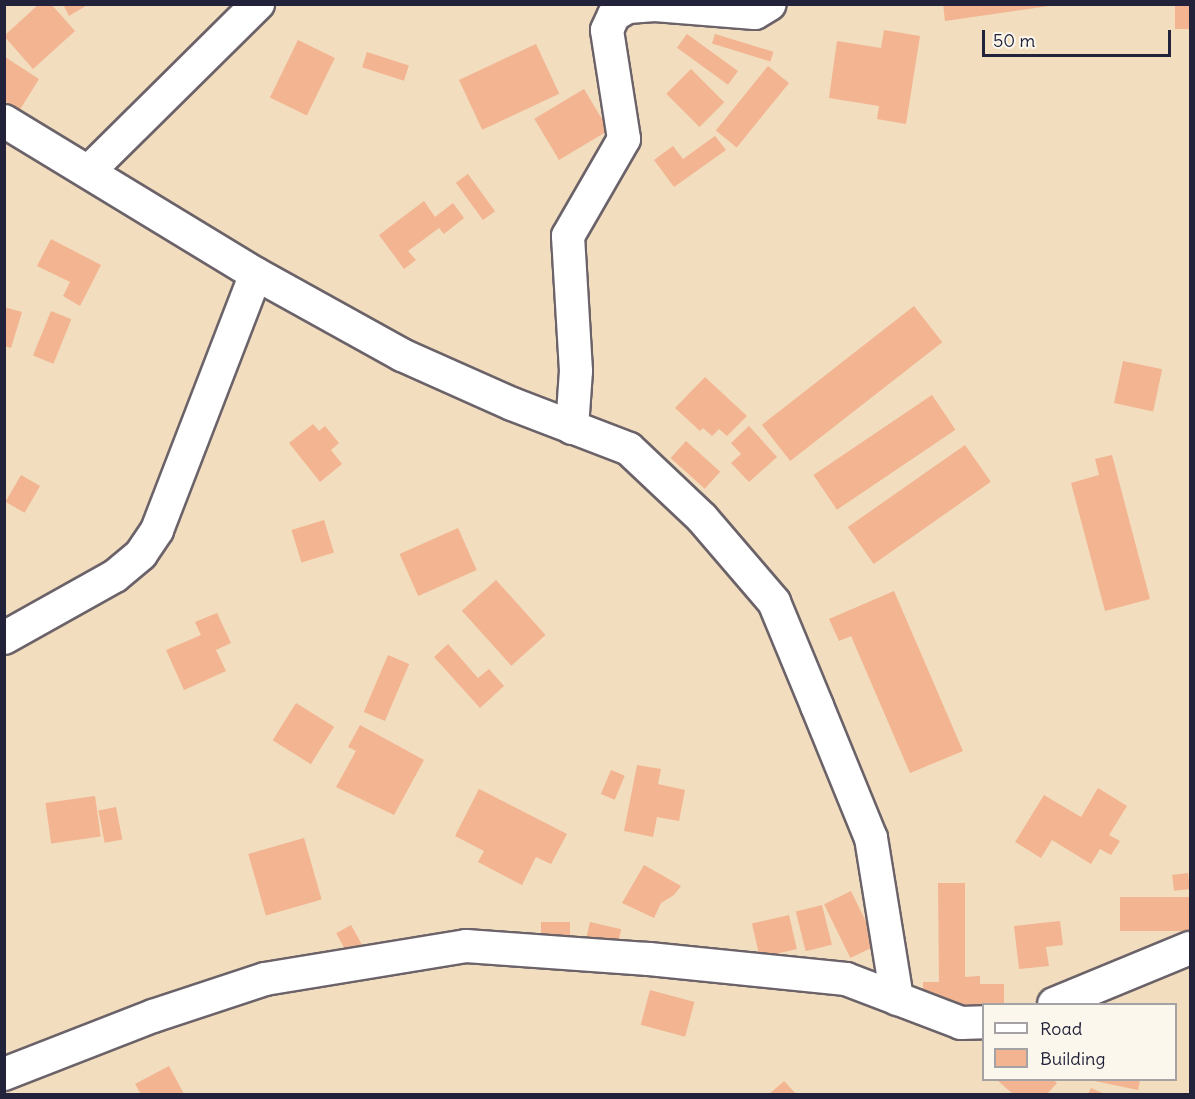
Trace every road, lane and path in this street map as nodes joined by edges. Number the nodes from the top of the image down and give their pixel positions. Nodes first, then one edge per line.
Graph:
1 (258, 4) edge
2 (770, 4) edge
3 (4, 121) edge
4 (89, 171) junction
5 (256, 274) junction
6 (572, 428) junction
7 (4, 638) edge
8 (1191, 948) edge
9 (897, 999) junction
10 (1059, 1003) edge
11 (982, 1022) edge
12 (4, 1074) edge

1 - 4 street
2 - 6 street
3 - 4 street
4 - 5 street
5 - 6 street
5 - 7 street
6 - 9 street
8 - 10 street
9 - 11 street
9 - 12 street

